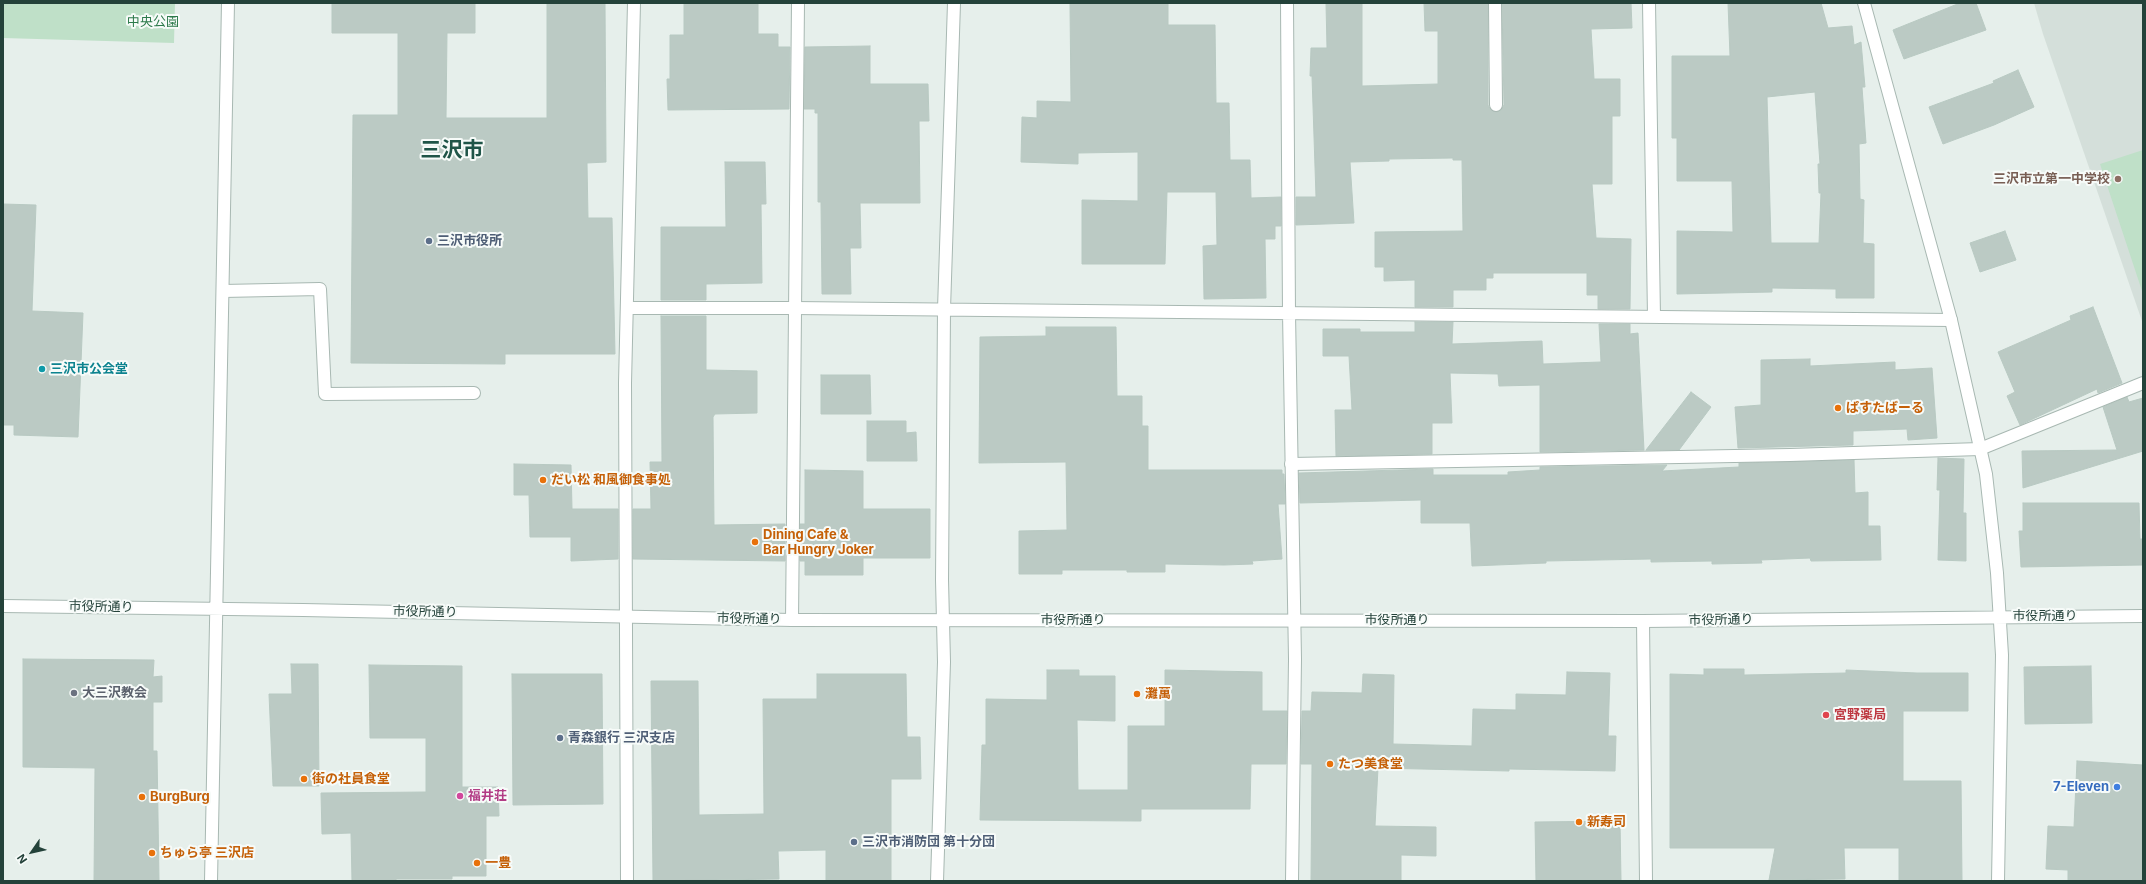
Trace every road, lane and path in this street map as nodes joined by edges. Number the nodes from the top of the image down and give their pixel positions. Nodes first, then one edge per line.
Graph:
1 (228, 3) edge
2 (634, 3) edge
3 (798, 3) edge
4 (954, 3) edge
5 (1287, 3) edge
6 (1495, 3) edge
7 (1649, 3) edge
8 (1864, 3) edge
9 (1496, 105) dead end
10 (223, 291) junction
11 (627, 308) junction
12 (794, 308) junction
13 (944, 309) junction
14 (1289, 313) junction
15 (1654, 317) junction
16 (1951, 320) junction
17 (2143, 383) edge
18 (474, 393) dead end
19 (1980, 449) junction
20 (1291, 464) junction
21 (3, 606) edge
22 (217, 608) junction
23 (625, 616) junction
24 (2000, 616) junction
25 (2143, 616) edge
26 (792, 620) junction
27 (944, 620) junction
28 (1294, 620) junction
29 (1643, 621) junction
30 (211, 881) edge
31 (627, 881) edge
32 (937, 881) edge
33 (1292, 881) edge
34 (1646, 881) edge
35 (1998, 881) edge

1 - 10 street
2 - 11 street
3 - 12 street
4 - 13 street
5 - 14 street
6 - 9 street
7 - 15 street
8 - 16 street
10 - 18 street
10 - 22 street
11 - 12 street
11 - 23 street
12 - 13 street
12 - 26 street
13 - 14 street
13 - 27 street
14 - 15 street
14 - 20 street
15 - 16 street
16 - 19 street
17 - 19 street
19 - 20 street
19 - 24 street
20 - 28 street
21 - 22 street, 市役所通り
22 - 23 street, 市役所通り
22 - 30 street
23 - 26 street, 市役所通り
23 - 31 street
24 - 25 street, 市役所通り
24 - 29 street, 市役所通り
24 - 35 street
26 - 27 street, 市役所通り
27 - 28 street, 市役所通り
27 - 32 street
28 - 29 street, 市役所通り
28 - 33 street
29 - 34 street

